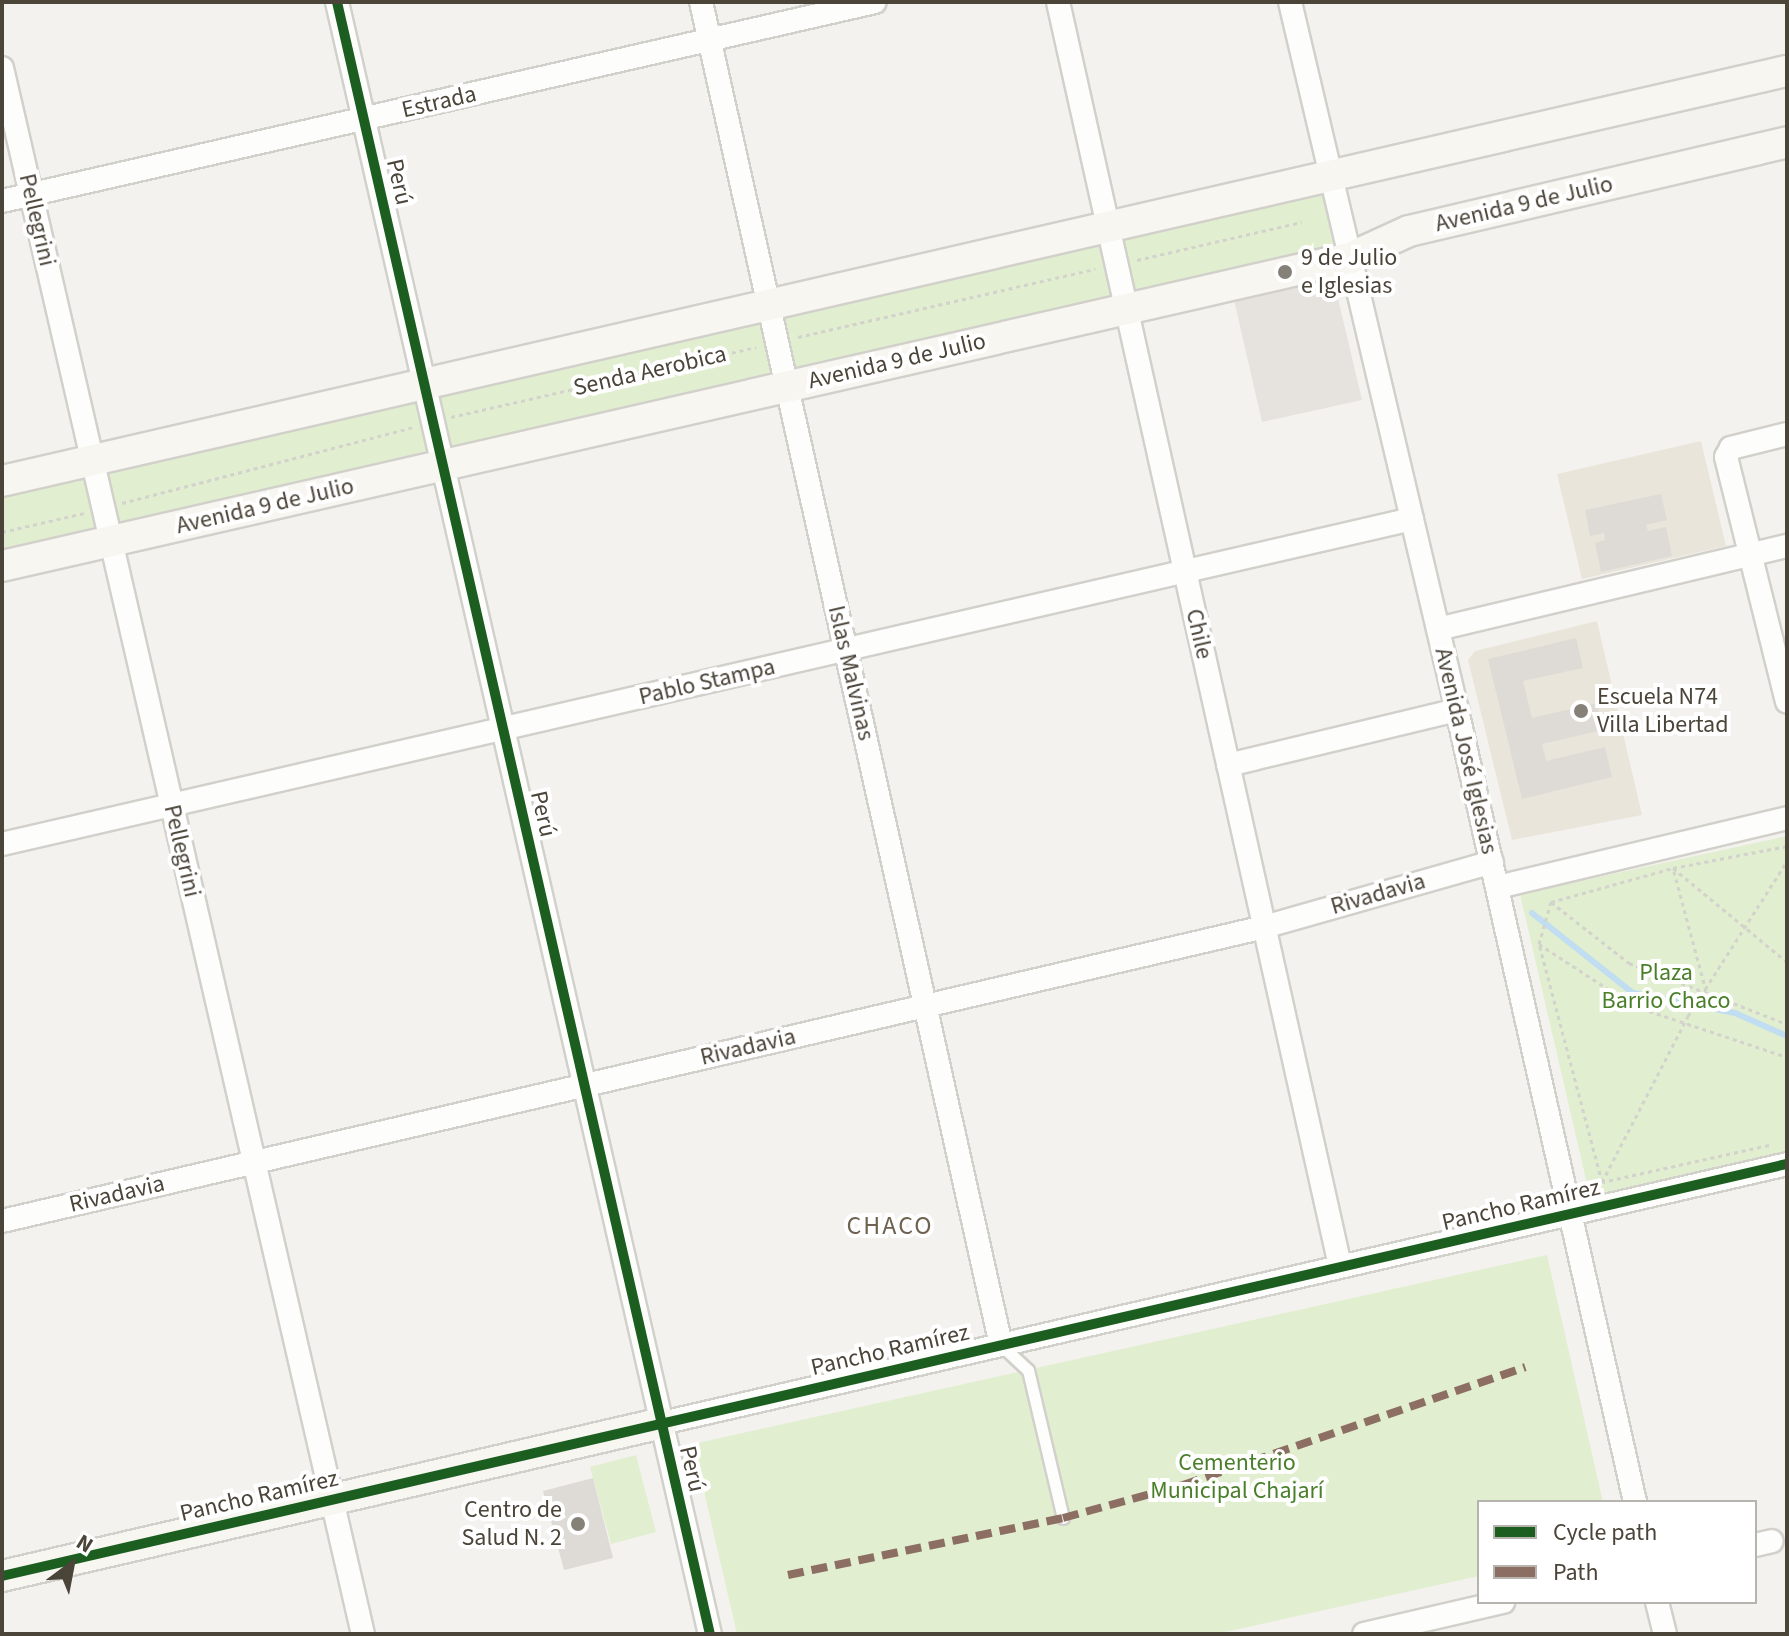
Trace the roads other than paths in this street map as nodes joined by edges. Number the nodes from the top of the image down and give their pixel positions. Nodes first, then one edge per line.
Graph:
1 (337, 2) edge
2 (701, 2) edge
3 (875, 2) edge
4 (1058, 2) edge
5 (1290, 2) edge
6 (709, 40) junction
7 (2, 68) edge
8 (1787, 71) edge
9 (364, 119) junction
10 (1787, 142) edge
11 (1331, 177) junction
12 (31, 195) junction
13 (2, 201) edge
14 (1108, 228) junction
15 (1350, 258) junction
16 (769, 306) junction
17 (1126, 309) junction
18 (424, 384) junction
19 (787, 387) junction
20 (1787, 434) edge
21 (92, 460) junction
22 (443, 465) junction
23 (2, 481) edge
24 (1412, 519) junction
25 (111, 541) junction
26 (1787, 546) edge
27 (1748, 555) junction
28 (2, 566) edge
29 (1185, 571) junction
30 (1438, 629) junction
31 (846, 650) junction
32 (1787, 702) edge
33 (1457, 710) junction
34 (503, 729) junction
35 (1228, 765) junction
36 (172, 805) junction
37 (1787, 818) edge
38 (2, 844) edge
39 (1492, 862) junction
40 (1498, 887) junction
41 (1264, 927) junction
42 (925, 1006) junction
43 (584, 1085) junction
44 (254, 1162) junction
45 (1787, 1164) edge
46 (1572, 1214) junction
47 (2, 1221) edge
48 (1340, 1266) junction
49 (1001, 1345) junction
50 (662, 1423) junction
51 (332, 1499) junction
52 (1635, 1500) edge
53 (1063, 1518) dead end
54 (2, 1576) edge
55 (1499, 1604) edge
56 (1658, 1604) edge
57 (1455, 1624) edge
58 (363, 1634) edge
59 (710, 1634) edge
60 (1364, 1634) edge
61 (1665, 1634) edge

1 - 9 street, Perú
2 - 6 street, Islas Malvinas
3 - 6 street, Estrada
4 - 14 street, Chile
5 - 11 street, Avenida José Iglesias
6 - 9 street, Estrada
6 - 16 street, Islas Malvinas
7 - 12 street, Pellegrini
8 - 11 main road
9 - 12 street, Estrada
9 - 18 street, Perú
10 - 15 main road, Avenida 9 de Julio
11 - 14 main road
11 - 15 street, Avenida José Iglesias
12 - 13 street, Estrada
12 - 21 street, Pellegrini
14 - 16 main road
14 - 17 street, Chile
15 - 17 main road, Avenida 9 de Julio
15 - 24 street, Avenida José Iglesias
16 - 18 main road
16 - 19 street, Islas Malvinas
17 - 19 main road, Avenida 9 de Julio
17 - 29 street, Chile
18 - 21 main road
18 - 22 street, Perú
19 - 22 main road, Avenida 9 de Julio
19 - 31 street, Islas Malvinas
20 - 27 street
21 - 23 main road
21 - 25 street, Pellegrini
22 - 25 main road, Avenida 9 de Julio
22 - 34 street, Perú
24 - 29 street, Pablo Stampa
24 - 30 street, Avenida José Iglesias
25 - 28 main road, Avenida 9 de Julio
25 - 36 street, Pellegrini
26 - 27 street
27 - 30 street
27 - 32 street
29 - 31 street, Pablo Stampa
29 - 35 street, Chile
30 - 33 street, Avenida José Iglesias
31 - 34 street, Pablo Stampa
31 - 42 street, Islas Malvinas
33 - 35 street
33 - 39 street, Avenida José Iglesias
34 - 36 street, Pablo Stampa
34 - 43 street, Perú
35 - 41 street, Chile
36 - 38 street, Pablo Stampa
36 - 44 street, Pellegrini
37 - 40 street
39 - 40 street, Avenida José Iglesias
39 - 41 street, Rivadavia
40 - 46 street, Avenida José Iglesias
41 - 42 street, Rivadavia
41 - 48 street, Chile
42 - 43 street, Rivadavia
42 - 49 street, Islas Malvinas
43 - 44 street, Rivadavia
43 - 50 street, Perú
44 - 47 street, Rivadavia
44 - 51 street, Pellegrini
45 - 46 street, Pancho Ramírez
46 - 48 street, Pancho Ramírez
46 - 52 street, Avenida José Iglesias
48 - 49 street, Pancho Ramírez
49 - 50 street, Pancho Ramírez
49 - 53 lane
50 - 51 main road, Pancho Ramírez
50 - 59 street, Perú
51 - 54 main road, Pancho Ramírez
51 - 58 street, Pellegrini
55 - 57 street
56 - 61 street
57 - 60 street

